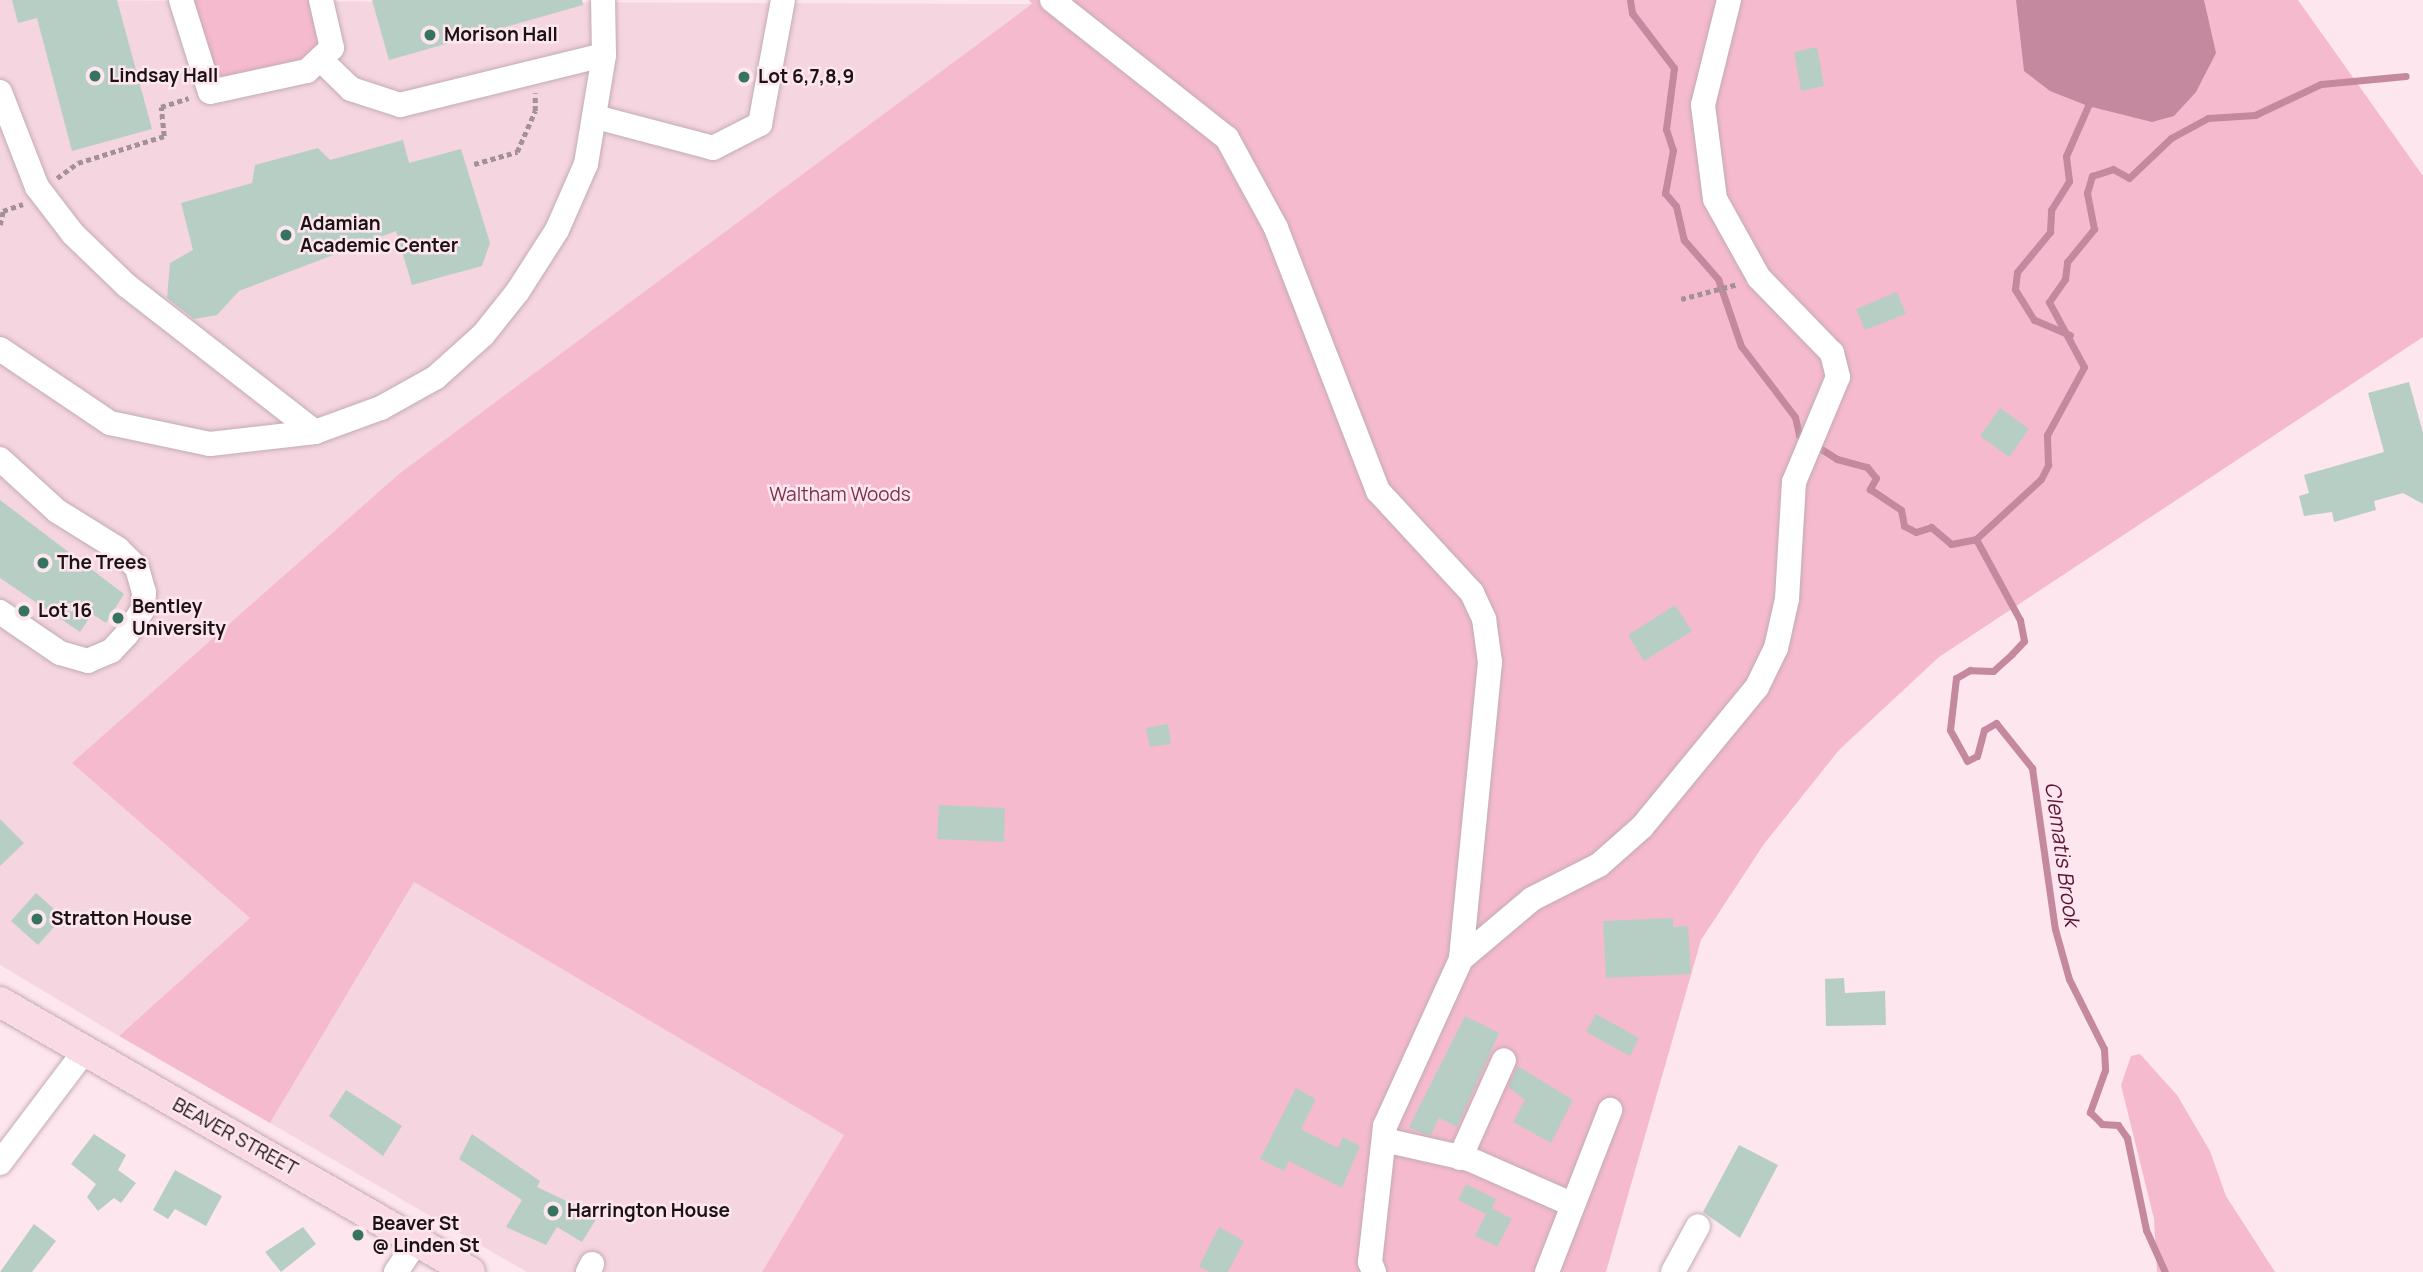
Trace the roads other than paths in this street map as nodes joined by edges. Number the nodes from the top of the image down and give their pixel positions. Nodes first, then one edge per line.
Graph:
1 (180, 0) edge
2 (321, 0) edge
3 (603, 0) edge
4 (783, 0) edge
5 (1052, 0) edge
6 (1729, 0) edge
7 (604, 55) junction
8 (320, 59) junction
9 (0, 92) edge
10 (596, 117) junction
11 (0, 349) edge
12 (316, 432) junction
13 (0, 459) edge
14 (0, 612) edge
15 (1461, 959) junction
16 (0, 1002) edge
17 (84, 1052) junction
18 (1504, 1060) dead end
19 (1610, 1110) dead end
20 (1384, 1140) junction
21 (1460, 1158) junction
22 (0, 1163) edge
23 (1571, 1204) junction
24 (1699, 1226) dead end
25 (417, 1241) junction
26 (396, 1272) edge
27 (470, 1272) edge
28 (1374, 1272) edge
29 (1547, 1272) edge
30 (1673, 1272) edge

1 - 8 street
2 - 8 street
3 - 7 street
4 - 10 street
5 - 15 street
6 - 15 street
7 - 8 street
7 - 10 street
9 - 12 street
10 - 12 street
11 - 12 street
13 - 14 street
15 - 20 street
16 - 17 main road, BEAVER STREET
17 - 22 street
17 - 25 main road, BEAVER STREET
18 - 21 street
19 - 23 street
20 - 21 street
20 - 28 street
21 - 23 street
23 - 29 street
24 - 30 street
25 - 26 street
25 - 27 main road, BEAVER STREET

